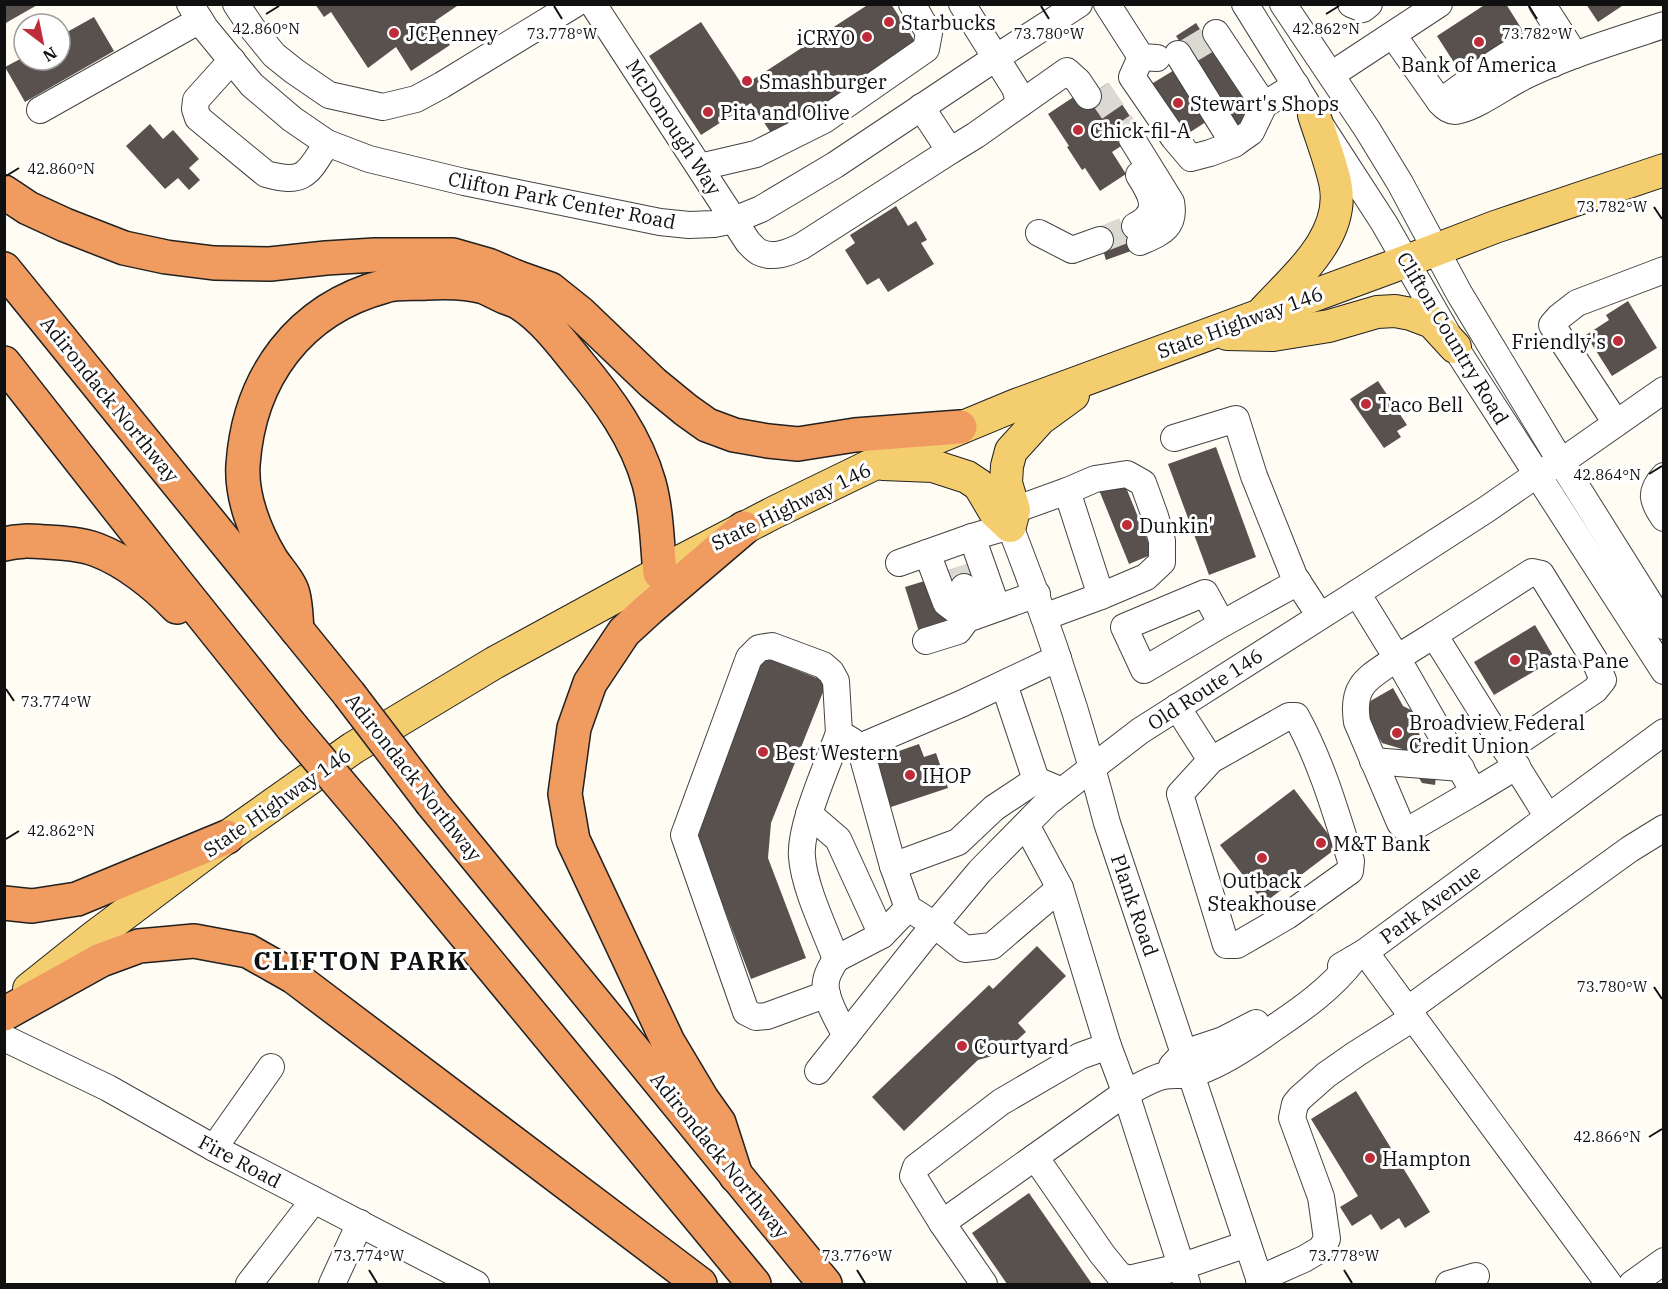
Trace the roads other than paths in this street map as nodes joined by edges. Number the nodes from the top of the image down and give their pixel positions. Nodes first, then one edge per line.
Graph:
1 (236, 4) edge
2 (575, 4) edge
3 (593, 4) edge
4 (912, 4) edge
5 (962, 4) edge
6 (1079, 4) edge
7 (1107, 4) edge
8 (1283, 4) edge
9 (1351, 4) edge
10 (1369, 4) edge
11 (1438, 4) edge
12 (1542, 4) edge
13 (1247, 8) edge
14 (195, 12) edge
15 (1664, 25) edge
16 (1393, 35) junction
17 (1197, 45) junction
18 (997, 57) junction
19 (1141, 57) junction
20 (1564, 59) junction
21 (232, 60) junction
22 (1331, 75) junction
23 (1296, 85) junction
24 (1093, 93) tunnel mouth
25 (1020, 104) junction
26 (1264, 105) junction
27 (921, 107) junction
28 (40, 110) dead end
29 (1314, 115) junction
30 (1127, 142) tunnel mouth
31 (327, 143) junction
32 (1234, 144) junction
33 (950, 151) junction
34 (700, 167) junction
35 (1664, 170) edge
36 (4, 192) edge
37 (734, 220) junction
38 (1039, 233) dead end
39 (1137, 234) tunnel mouth
40 (1102, 247) tunnel mouth
41 (1436, 250) junction
42 (1407, 261) junction
43 (4, 269) edge
44 (1664, 270) edge
45 (516, 277) junction
46 (1261, 314) junction
47 (1211, 334) junction
48 (1455, 347) junction
49 (4, 363) edge
50 (1103, 374) junction
51 (1664, 390) edge
52 (1616, 423) junction
53 (960, 427) junction
54 (1174, 438) dead end
55 (1561, 462) junction
56 (876, 463) junction
57 (1536, 475) junction
58 (1663, 477) edge
59 (1067, 491) junction
60 (1012, 518) junction
61 (1664, 518) edge
62 (744, 528) junction
63 (4, 544) edge
64 (954, 558) junction
65 (900, 563) dead end
66 (670, 567) junction
67 (1298, 582) junction
68 (1357, 593) junction
69 (1101, 596) junction
70 (1041, 606) junction
71 (997, 608) junction
72 (1320, 616) junction
73 (967, 619) junction
74 (1221, 624) dead end
75 (1664, 626) edge
76 (297, 630) junction
77 (1434, 636) junction
78 (926, 641) dead end
79 (1058, 658) junction
80 (1397, 658) junction
81 (1664, 671) edge
82 (1004, 684) junction
83 (270, 700) junction
84 (1177, 707) junction
85 (1664, 732) edge
86 (849, 740) junction
87 (1511, 758) junction
88 (1211, 760) junction
89 (1373, 760) junction
90 (1092, 767) junction
91 (1461, 768) junction
92 (1036, 780) junction
93 (1062, 791) junction
94 (1474, 792) junction
95 (810, 814) junction
96 (1548, 817) junction
97 (1026, 825) junction
98 (1664, 828) edge
99 (227, 837) junction
100 (893, 866) junction
101 (1060, 888) junction
102 (4, 903) edge
103 (908, 908) junction
104 (935, 925) junction
105 (882, 935) junction
106 (1360, 956) junction
107 (836, 959) junction
108 (827, 994) junction
109 (4, 1008) edge
110 (4, 1014) edge
111 (1410, 1014) junction
112 (846, 1036) junction
113 (4, 1038) edge
114 (1108, 1046) junction
115 (1187, 1063) junction
116 (271, 1066) dead end
117 (818, 1071) dead end
118 (1126, 1094) junction
119 (214, 1148) junction
120 (1035, 1157) junction
121 (736, 1176) junction
122 (314, 1200) junction
123 (360, 1223) junction
124 (942, 1223) junction
125 (1247, 1244) junction
126 (1664, 1261) edge
127 (1183, 1276) edge
128 (1476, 1276) dead end
129 (1260, 1282) edge
130 (249, 1284) edge
131 (332, 1284) edge
132 (476, 1284) edge
133 (700, 1284) edge
134 (754, 1284) edge
135 (825, 1284) edge
136 (984, 1284) edge
137 (1449, 1284) edge
138 (1609, 1284) edge
139 (1632, 1284) edge

1 - 2 street
3 - 34 street, McDonough Way
4 - 34 street
5 - 18 street
6 - 18 street, Clifton Park Center Road
7 - 19 street
8 - 22 street, Clifton Country Road
9 - 10 street
11 - 16 street
12 - 20 street
13 - 17 street
13 - 23 street, Clifton Country Road
14 - 21 street, Clifton Park Center Road
14 - 28 street
15 - 20 street
16 - 20 street
16 - 22 street
17 - 19 street
17 - 26 street
17 - 32 street
18 - 25 street
18 - 27 street, Clifton Park Center Road
19 - 32 street
21 - 31 street, Clifton Park Center Road
21 - 31 street
22 - 41 street, Clifton Country Road
23 - 26 street
23 - 29 street, Clifton Country Road
24 - 25 street, McDonough Way
25 - 33 street, McDonough Way
26 - 32 street
27 - 33 street
27 - 37 street, Clifton Park Center Road
29 - 42 street, Clifton Country Road
29 - 46 main road
30 - 39 street
31 - 37 street, Clifton Park Center Road
33 - 37 street, McDonough Way
34 - 37 street, McDonough Way
35 - 41 main road, State Highway 146
36 - 45 highway
38 - 40 street
41 - 42 main road, State Highway 146
41 - 55 street, Clifton Country Road
42 - 46 main road, State Highway 146
42 - 48 street, Clifton Country Road
43 - 76 highway, Adirondack Northway
44 - 52 street
45 - 53 highway
45 - 66 highway
46 - 47 main road, State Highway 146
47 - 48 main road
47 - 50 main road, State Highway 146
48 - 57 street, Clifton Country Road
49 - 83 highway
50 - 53 main road, State Highway 146
50 - 60 main road
51 - 52 street, Old Route 146
52 - 55 street, Old Route 146
53 - 56 main road, State Highway 146
54 - 67 street
55 - 57 street, Old Route 146
55 - 75 street, Clifton Country Road
56 - 60 main road
56 - 62 main road, State Highway 146
57 - 68 street, Old Route 146
57 - 81 street, Clifton Country Road
58 - 61 street
59 - 60 street
59 - 69 street
59 - 69 street
60 - 64 street
60 - 70 street, Plank Road
62 - 66 main road, State Highway 146
62 - 121 highway
63 - 83 highway
64 - 65 street
64 - 71 street
64 - 73 street
64 - 73 street
66 - 76 highway
66 - 99 main road, State Highway 146
67 - 72 street
67 - 74 street
68 - 72 street, Old Route 146
68 - 80 street
69 - 70 street
70 - 71 street
70 - 79 street, Plank Road
71 - 73 street
72 - 84 street, Old Route 146
73 - 78 street
76 - 121 highway, Adirondack Northway, bridge
77 - 80 street
77 - 87 street
77 - 87 street
79 - 82 street
79 - 90 street, Plank Road
80 - 89 street
80 - 91 street
82 - 86 street
82 - 92 street
83 - 134 highway, bridge
84 - 88 street
84 - 90 street, Old Route 146
85 - 96 street, Park Avenue
86 - 95 street
86 - 100 street
86 - 108 street
87 - 94 street
87 - 96 street
88 - 88 street
89 - 91 street
89 - 94 street
90 - 93 street, Old Route 146
90 - 115 street, Plank Road
91 - 94 street
92 - 93 street
92 - 100 street
93 - 97 street, Old Route 146
95 - 105 street
95 - 107 street
96 - 106 street, Park Avenue
97 - 101 street
97 - 104 street, Old Route 146
98 - 111 street
99 - 102 highway
99 - 109 main road, State Highway 146
100 - 103 street
101 - 104 street
101 - 114 street
103 - 104 street
103 - 105 street
104 - 112 street, Old Route 146
105 - 107 street
106 - 111 street
106 - 115 street, Park Avenue
107 - 108 street
108 - 112 street
110 - 133 highway
111 - 129 street
111 - 138 street
112 - 117 street, Old Route 146
113 - 119 street, Fire Road
114 - 118 street
114 - 124 street
115 - 118 street, Park Avenue
115 - 125 street, Plank Road
116 - 119 street
118 - 120 street
118 - 127 street
119 - 122 street, Fire Road
120 - 124 street
120 - 127 street
121 - 135 highway, Adirondack Northway
122 - 123 street, Fire Road
122 - 130 street
123 - 131 street
123 - 132 street, Fire Road
124 - 136 street
125 - 127 street
125 - 129 street, Plank Road
126 - 139 street
128 - 137 street

